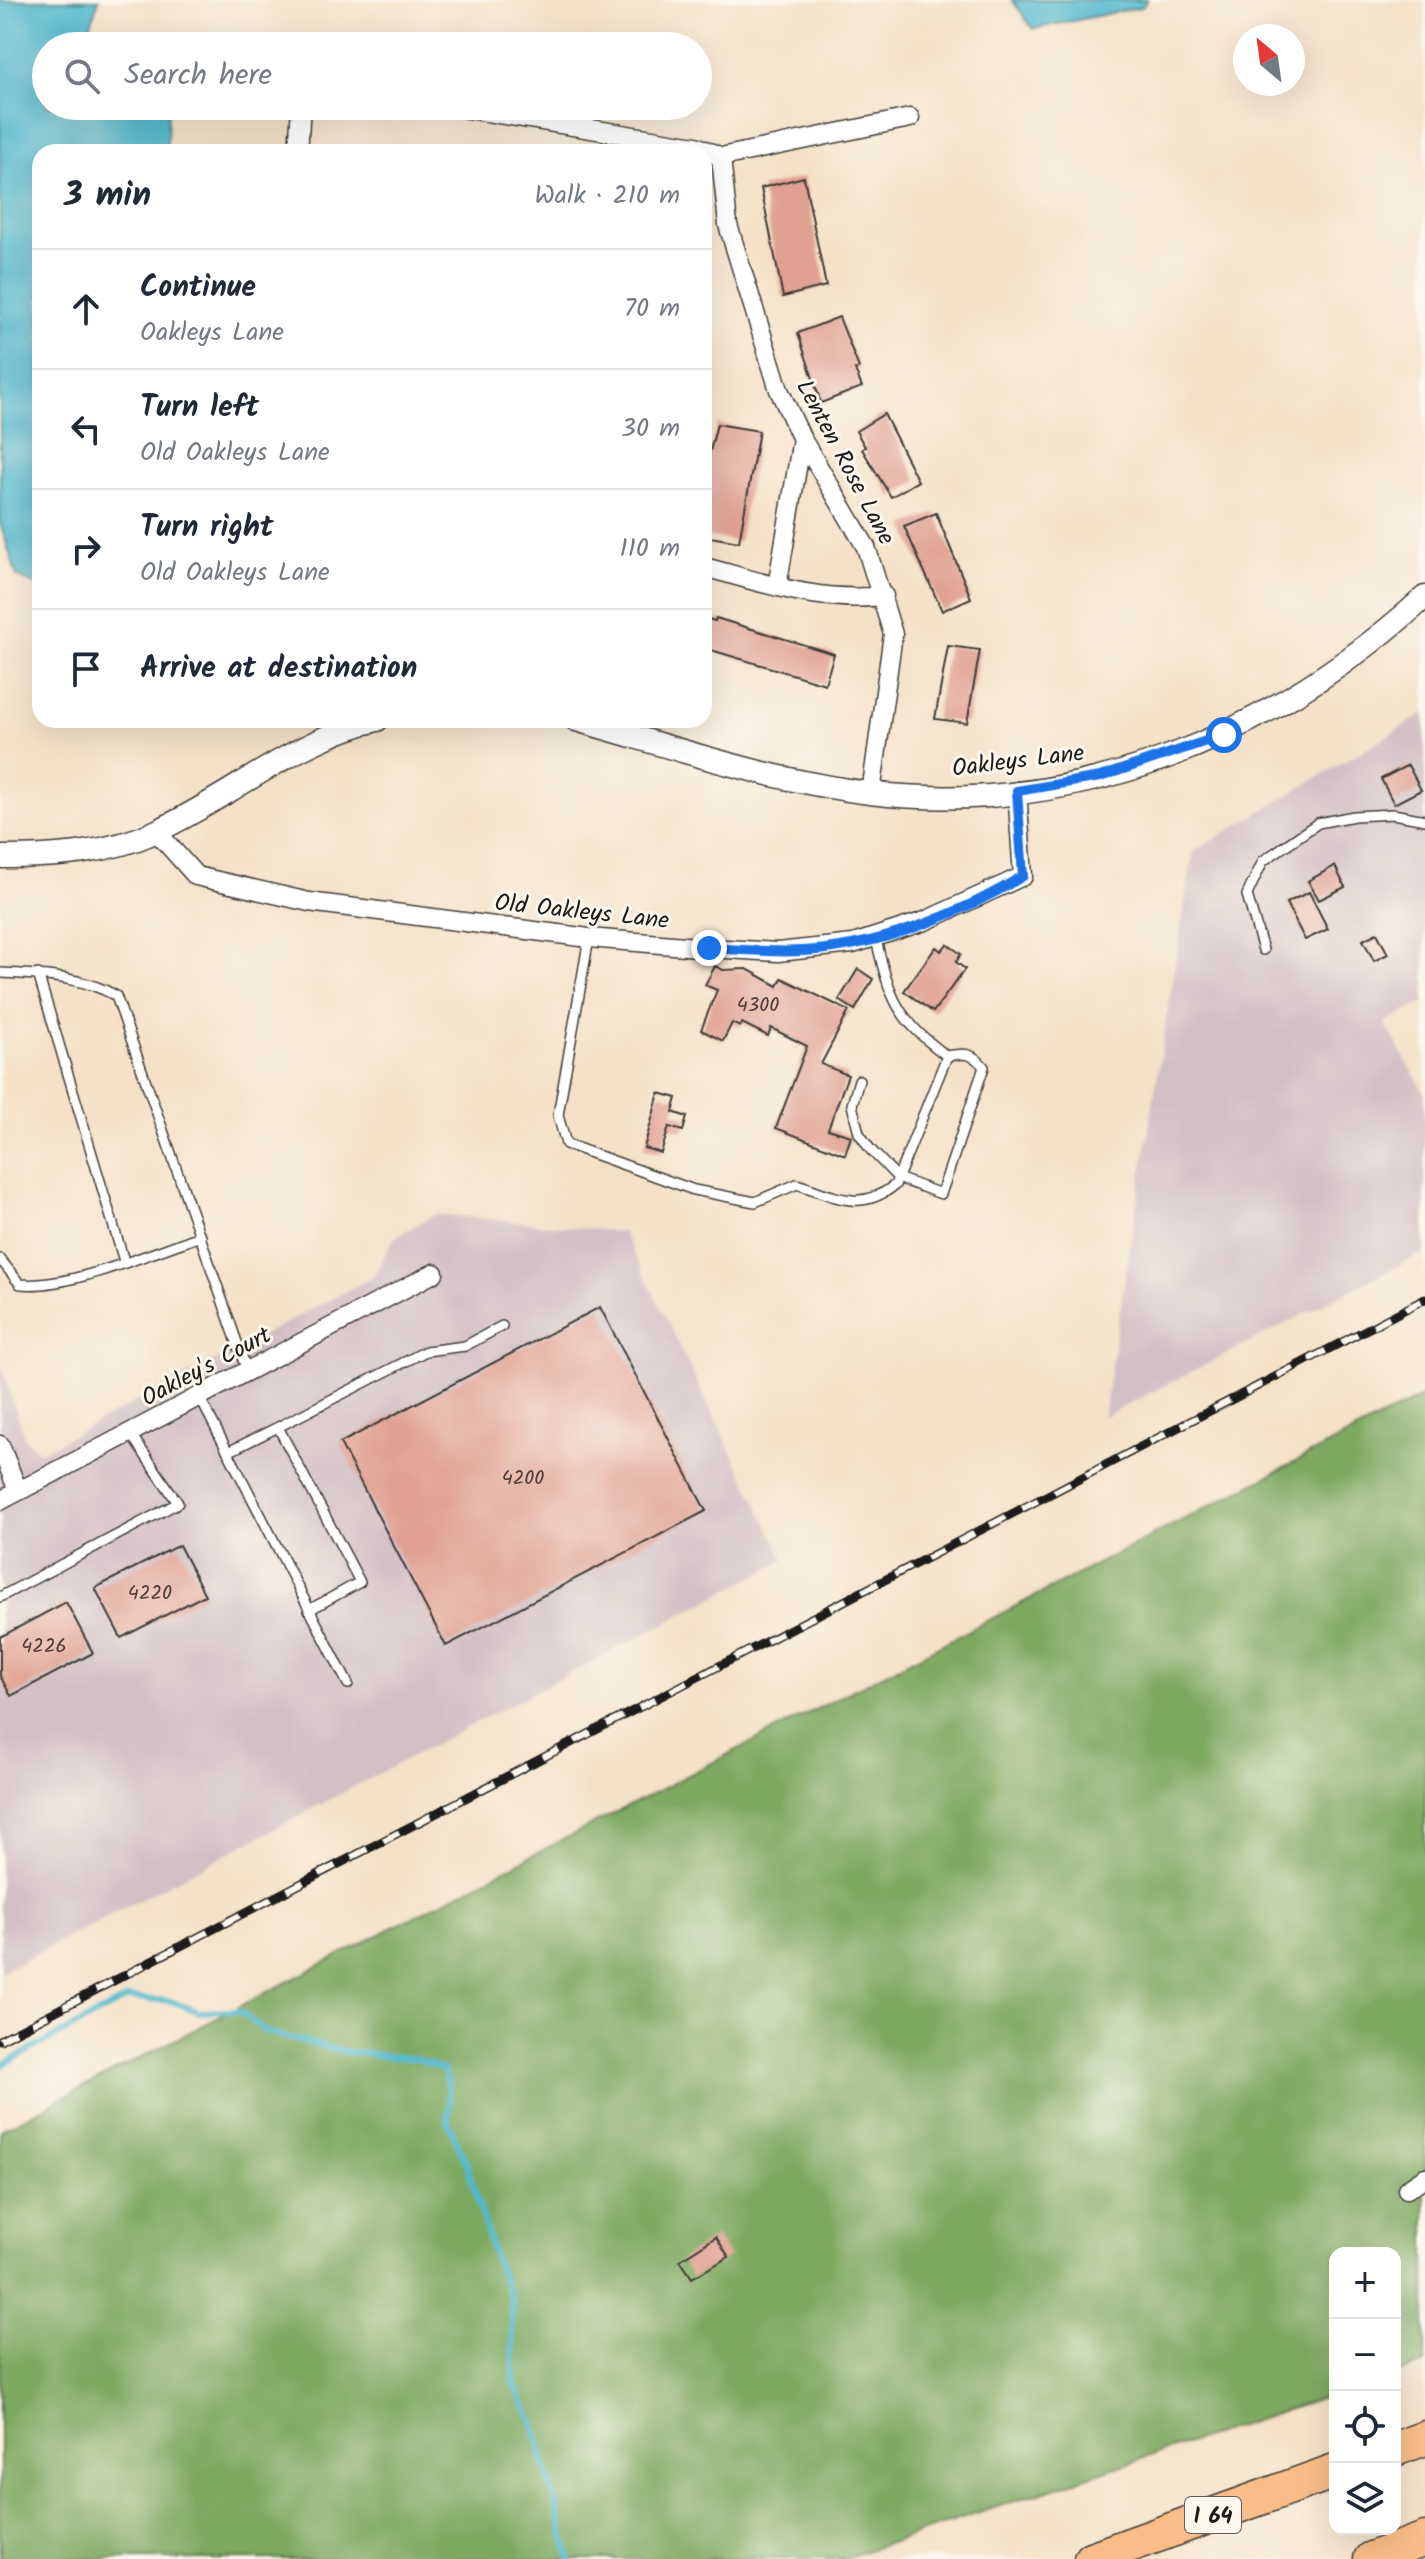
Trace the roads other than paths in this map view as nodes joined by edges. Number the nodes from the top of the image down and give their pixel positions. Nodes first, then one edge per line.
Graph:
1 (910, 118) dead end
2 (300, 120) edge
3 (535, 120) edge
4 (299, 144) edge
5 (684, 144) edge
6 (712, 153) edge
7 (721, 157) junction
8 (802, 439) junction
9 (712, 569) edge
10 (777, 587) junction
11 (884, 596) junction
12 (1425, 597) edge
13 (357, 728) edge
14 (606, 728) edge
15 (1017, 791) junction
16 (871, 793) junction
17 (1425, 820) edge
18 (156, 831) junction
19 (0, 857) edge
20 (589, 938) junction
21 (876, 939) junction
22 (1263, 950) dead end
23 (0, 973) edge
24 (38, 974) junction
25 (947, 1056) junction
26 (859, 1080) dead end
27 (898, 1178) junction
28 (201, 1236) junction
29 (0, 1259) edge
30 (124, 1261) junction
31 (434, 1273) dead end
32 (502, 1326) dead end
33 (247, 1371) junction
34 (199, 1396) junction
35 (278, 1427) junction
36 (130, 1433) junction
37 (0, 1445) edge
38 (228, 1452) junction
39 (18, 1491) junction
40 (0, 1501) edge
41 (0, 1597) edge
42 (309, 1610) junction
43 (348, 1684) dead end
44 (1425, 2177) edge
45 (1407, 2189) dead end
46 (1425, 2438) edge
47 (1401, 2447) edge
48 (1329, 2473) edge
49 (1425, 2539) edge
50 (1091, 2559) edge
51 (1371, 2559) edge

1 - 7 street
2 - 4 street
3 - 5 street
6 - 7 street
7 - 8 street, Lenten Rose Lane
8 - 10 street
8 - 11 street, Lenten Rose Lane
9 - 10 street
10 - 11 street
11 - 16 street, Lenten Rose Lane
12 - 15 street, Oakleys Lane
13 - 18 street
14 - 16 street, Oakleys Lane
15 - 16 street, Oakleys Lane
15 - 21 street, Old Oakleys Lane
17 - 22 lane
18 - 19 street
18 - 20 street, Old Oakleys Lane
20 - 21 street, Old Oakleys Lane
20 - 27 lane
21 - 25 lane
23 - 24 lane
24 - 28 lane
24 - 30 lane
25 - 27 lane
25 - 27 lane
26 - 27 lane
28 - 30 lane
28 - 33 lane
29 - 30 lane
31 - 33 street, Oakley's Court
32 - 35 lane
33 - 34 street, Oakley's Court
34 - 36 street, Oakley's Court
34 - 38 lane
35 - 38 lane
35 - 42 lane
36 - 39 street, Oakley's Court
36 - 41 lane
37 - 39 street
38 - 42 lane
39 - 40 street, Oakley's Court
42 - 43 lane
44 - 45 street
46 - 47 highway
48 - 50 highway, I 64
49 - 51 highway

